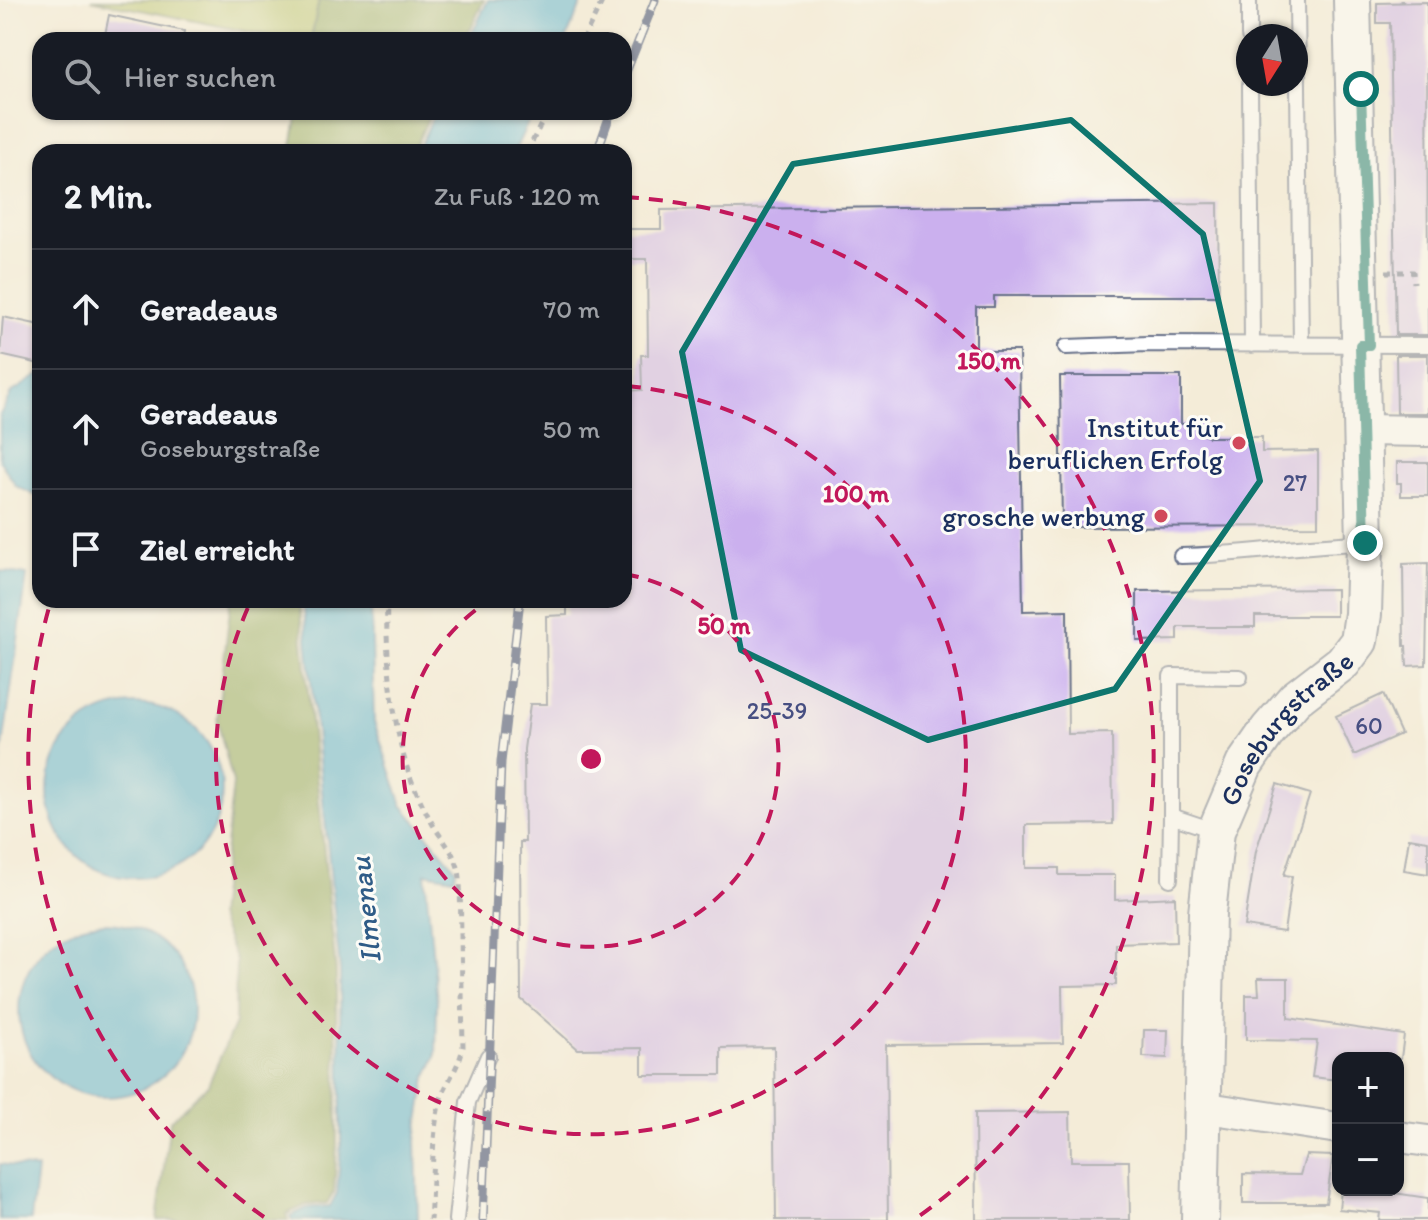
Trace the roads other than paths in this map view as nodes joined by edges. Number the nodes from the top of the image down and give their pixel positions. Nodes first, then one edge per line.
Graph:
1 (1249, 0) edge
2 (1297, 0) edge
3 (1352, 0) edge
4 (1249, 24) edge
5 (1250, 96) edge
6 (1252, 345) junction
7 (1301, 345) junction
8 (1360, 345) junction
9 (1428, 345) edge
10 (1066, 347) dead end
11 (1362, 430) junction
12 (1428, 431) edge
13 (1365, 543) junction
14 (1181, 556) dead end
15 (1240, 677) dead end
16 (1171, 816) junction
17 (1216, 831) junction
18 (1170, 879) dead end
19 (488, 1056) dead end
20 (1201, 1107) junction
21 (1332, 1127) edge
22 (1404, 1138) edge
23 (1428, 1141) edge
24 (456, 1220) edge
25 (1200, 1220) edge

1 - 4 lane
2 - 7 lane
3 - 8 street, Goseburgstraße
5 - 6 lane
6 - 7 lane
6 - 10 lane
7 - 8 lane
8 - 9 lane
8 - 11 street, Goseburgstraße
11 - 12 street
11 - 13 street, Goseburgstraße
13 - 14 lane
13 - 17 street, Goseburgstraße
15 - 16 lane
16 - 17 lane
16 - 18 lane
17 - 20 street, Goseburgstraße
19 - 24 lane
20 - 21 street
20 - 25 street, Goseburgstraße
22 - 23 street

